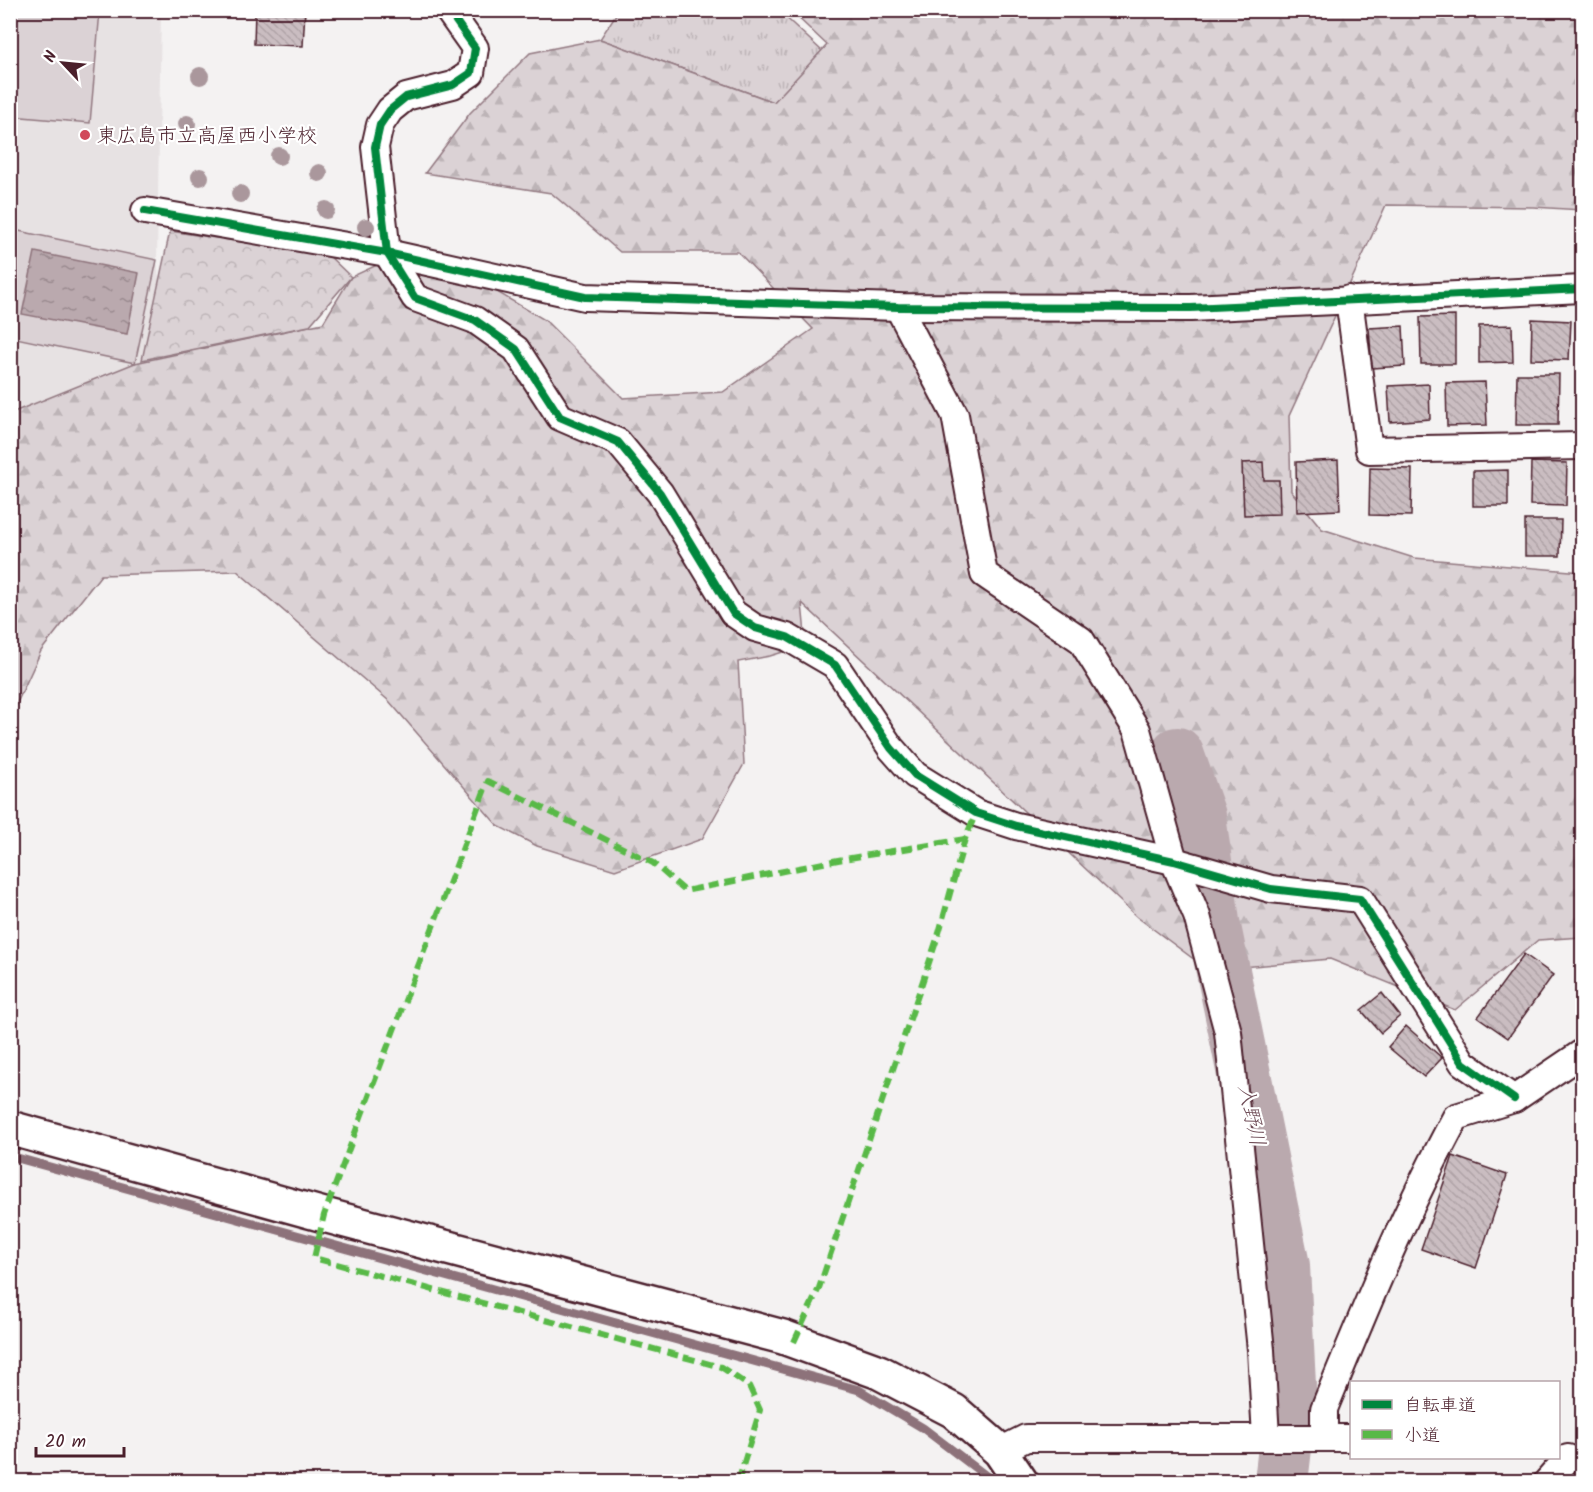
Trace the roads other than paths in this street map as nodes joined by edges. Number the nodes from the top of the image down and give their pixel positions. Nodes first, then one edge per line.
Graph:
1 (448, 10) edge
2 (145, 211) dead end
3 (387, 253) junction
4 (1582, 289) edge
5 (1349, 300) junction
6 (898, 307) junction
7 (1582, 446) edge
8 (1174, 861) junction
9 (1582, 1053) edge
10 (1514, 1100) junction
11 (10, 1128) edge
12 (1266, 1437) junction
13 (1324, 1437) junction
14 (1350, 1438) edge
15 (1000, 1451) junction
16 (1570, 1459) edge
17 (1021, 1482) edge
18 (1547, 1482) edge

1 - 3 street
2 - 3 street
3 - 6 street
3 - 8 street
4 - 5 street
5 - 6 street
5 - 7 street
6 - 8 street
8 - 10 street
8 - 12 street
9 - 10 street
10 - 13 street
11 - 15 street
12 - 13 street
12 - 15 street
13 - 14 street
15 - 17 street
16 - 18 street

